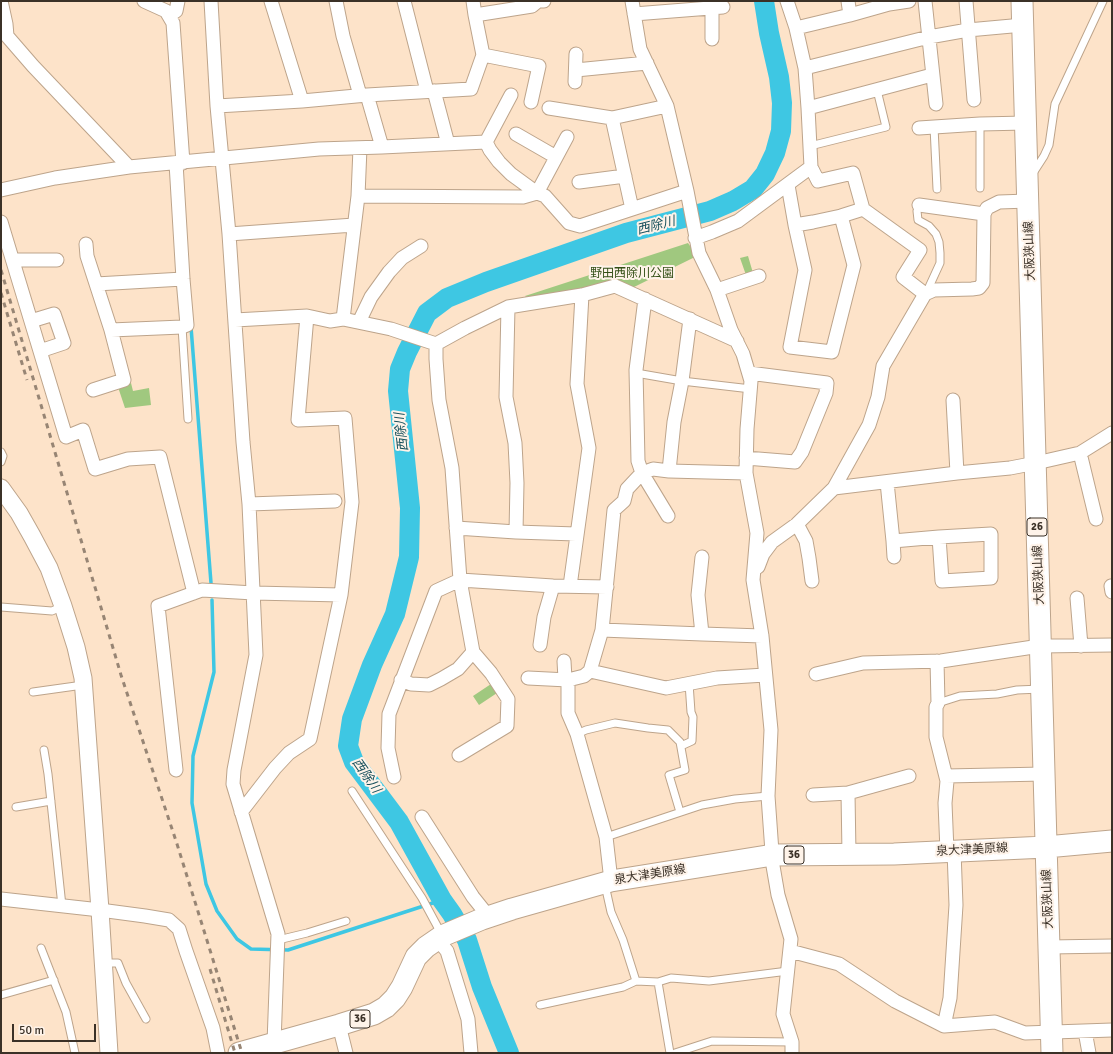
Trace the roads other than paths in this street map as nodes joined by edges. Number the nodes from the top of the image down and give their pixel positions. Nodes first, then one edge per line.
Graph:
1 (1, 1) edge
2 (144, 1) edge
3 (178, 1) edge
4 (211, 1) edge
5 (271, 1) edge
6 (336, 1) edge
7 (404, 1) edge
8 (473, 1) edge
9 (538, 1) edge
10 (544, 1) edge
11 (787, 1) edge
12 (848, 1) edge
13 (909, 1) edge
14 (925, 1) edge
15 (966, 1) edge
16 (1022, 1) edge
17 (1103, 1) edge
18 (888, 3) edge
19 (633, 7) edge
20 (475, 15) junction
21 (850, 15) junction
22 (169, 16) junction
23 (1023, 25) junction
24 (796, 28) junction
25 (968, 30) junction
26 (929, 36) junction
27 (712, 39) dead end
28 (576, 54) dead end
29 (483, 55) junction
30 (647, 63) junction
31 (805, 68) junction
32 (932, 76) junction
33 (877, 90) junction
34 (430, 91) junction
35 (363, 95) junction
36 (510, 95) dead end
37 (974, 100) dead end
38 (302, 101) junction
39 (530, 102) dead end
40 (936, 104) dead end
41 (217, 106) junction
42 (667, 106) junction
43 (549, 108) dead end
44 (808, 108) junction
45 (612, 118) junction
46 (1026, 123) junction
47 (980, 124) junction
48 (934, 127) junction
49 (919, 128) dead end
50 (516, 134) dead end
51 (567, 136) dead end
52 (486, 142) junction
53 (448, 144) junction
54 (810, 146) junction
55 (382, 147) junction
56 (360, 148) junction
57 (556, 157) junction
58 (221, 159) junction
59 (180, 163) junction
60 (811, 167) junction
61 (129, 168) junction
62 (625, 176) junction
63 (579, 182) dead end
64 (788, 185) junction
65 (980, 188) dead end
66 (937, 189) dead end
67 (1, 190) edge
68 (1028, 191) junction
69 (537, 193) junction
70 (688, 195) junction
71 (358, 196) junction
72 (919, 205) joint
73 (632, 209) junction
74 (863, 209) junction
75 (984, 214) junction
76 (841, 216) junction
77 (1, 222) edge
78 (354, 225) junction
79 (795, 225) junction
80 (228, 234) junction
81 (694, 234) junction
82 (86, 244) dead end
83 (421, 246) dead end
84 (12, 260) junction
85 (58, 260) dead end
86 (759, 276) dead end
87 (183, 279) junction
88 (96, 284) junction
89 (717, 290) junction
90 (929, 292) junction
91 (582, 295) junction
92 (645, 299) junction
93 (508, 307) junction
94 (307, 316) junction
95 (343, 319) junction
96 (690, 319) junction
97 (31, 320) junction
98 (235, 320) junction
99 (359, 322) junction
100 (182, 326) junction
101 (110, 330) junction
102 (737, 341) junction
103 (434, 343) junction
104 (40, 351) junction
105 (636, 373) junction
106 (749, 373) junction
107 (682, 381) junction
108 (751, 389) junction
109 (92, 390) dead end
110 (953, 400) dead end
111 (188, 419) dead end
112 (1112, 433) edge
113 (1, 452) edge
114 (1080, 453) junction
115 (746, 458) junction
116 (1, 462) edge
117 (1036, 463) junction
118 (670, 471) junction
119 (642, 473) junction
120 (746, 473) junction
121 (957, 473) junction
122 (888, 482) junction
123 (1, 488) edge
124 (834, 488) junction
125 (336, 501) dead end
126 (249, 504) junction
127 (668, 516) dead end
128 (1096, 519) dead end
129 (797, 524) junction
130 (456, 528) junction
131 (516, 532) junction
132 (757, 533) junction
133 (576, 534) junction
134 (939, 537) junction
135 (893, 541) junction
136 (772, 542) junction
137 (702, 557) dead end
138 (894, 557) dead end
139 (460, 580) junction
140 (753, 580) junction
141 (812, 581) dead end
142 (553, 586) junction
143 (570, 586) junction
144 (607, 588) junction
145 (194, 593) junction
146 (254, 593) junction
147 (341, 595) junction
148 (1077, 598) dead end
149 (63, 606) junction
150 (1, 607) edge
151 (602, 630) junction
152 (702, 634) junction
153 (762, 636) junction
154 (540, 645) dead end
155 (1112, 645) edge
156 (1040, 646) junction
157 (1081, 646) junction
158 (473, 652) junction
159 (564, 661) dead end
160 (937, 661) junction
161 (590, 671) junction
162 (816, 674) dead end
163 (765, 675) junction
164 (528, 678) dead end
165 (401, 680) junction
166 (566, 680) junction
167 (689, 683) junction
168 (83, 685) junction
169 (1042, 689) junction
170 (33, 692) dead end
171 (938, 703) junction
172 (577, 734) junction
173 (681, 746) junction
174 (44, 750) dead end
175 (459, 755) dead end
176 (176, 770) dead end
177 (1044, 774) junction
178 (909, 776) dead end
179 (946, 776) junction
180 (394, 777) dead end
181 (352, 791) dead end
182 (848, 793) junction
183 (813, 795) dead end
184 (768, 796) junction
185 (51, 801) junction
186 (16, 807) dead end
187 (241, 812) junction
188 (680, 812) junction
189 (422, 817) dead end
190 (606, 837) junction
191 (1112, 841) edge
192 (1046, 847) junction
193 (950, 851) junction
194 (849, 854) junction
195 (773, 855) junction
196 (608, 882) junction
197 (1, 899) edge
198 (62, 906) junction
199 (100, 910) junction
200 (486, 918) junction
201 (346, 921) dead end
202 (442, 936) junction
203 (278, 940) junction
204 (1112, 946) edge
205 (1049, 947) junction
206 (41, 948) dead end
207 (790, 951) junction
208 (103, 963) junction
209 (788, 971) junction
210 (54, 980) junction
211 (636, 981) junction
212 (658, 982) junction
213 (1, 995) edge
214 (540, 1005) dead end
215 (146, 1020) dead end
216 (339, 1026) junction
217 (944, 1026) junction
218 (1112, 1030) edge
219 (1085, 1031) junction
220 (1052, 1033) junction
221 (792, 1048) edge
222 (258, 1049) edge
223 (76, 1053) edge
224 (109, 1053) edge
225 (218, 1053) edge
226 (346, 1053) edge
227 (471, 1053) edge
228 (670, 1053) edge
229 (676, 1053) edge
230 (1052, 1053) edge
231 (1089, 1053) edge

1 - 61 street
2 - 22 street
3 - 22 street
4 - 41 street
5 - 38 street
6 - 35 street
7 - 34 street
8 - 20 street
9 - 10 street
9 - 20 street
11 - 24 street
12 - 21 street
13 - 18 street
14 - 26 street
15 - 25 street
16 - 23 main road, 大阪狭山線 / 26
17 - 68 lane
18 - 21 street
19 - 27 street
19 - 30 street
20 - 29 street
21 - 24 street
22 - 59 street
23 - 25 street
23 - 46 main road, 大阪狭山線 / 26
24 - 31 street
25 - 26 street
25 - 37 street
26 - 31 street
26 - 32 street
28 - 30 street
29 - 34 street
29 - 39 street
30 - 42 street
31 - 44 street
32 - 33 street
32 - 40 street
33 - 44 street
33 - 54 lane
34 - 35 street
34 - 53 street
35 - 38 street
35 - 55 street
36 - 52 street
38 - 41 street
41 - 58 street
42 - 45 street
42 - 70 street
43 - 45 street
44 - 54 street
45 - 62 street
46 - 47 street
46 - 68 main road, 大阪狭山線 / 26
47 - 48 street
47 - 65 lane
48 - 49 street
48 - 66 lane
50 - 57 street
51 - 57 street
52 - 53 street
52 - 69 street
53 - 55 street
54 - 60 street
55 - 56 street
56 - 58 street
56 - 71 street
57 - 69 street
58 - 59 street
58 - 80 street
59 - 61 street
59 - 87 street
60 - 64 street
60 - 74 street
61 - 67 street
62 - 63 street
62 - 73 street
64 - 79 street
64 - 81 street
68 - 75 street
68 - 117 main road, 大阪狭山線 / 26
69 - 71 street
69 - 73 street
70 - 73 street
70 - 81 street
71 - 78 street
72 - 75 street
72 - 90 lane
74 - 76 street
74 - 90 street
75 - 90 street
76 - 79 street
76 - 79 street
77 - 84 street
78 - 80 street
78 - 95 street
80 - 98 street
81 - 89 street
82 - 88 street
83 - 99 street
84 - 85 street
84 - 97 street
86 - 89 street
87 - 88 street
87 - 100 street
88 - 101 street
89 - 102 street
90 - 124 street
91 - 92 street
91 - 93 street
91 - 133 street
92 - 96 street
92 - 105 street
93 - 103 street
93 - 131 street
94 - 95 street
94 - 98 street
94 - 147 street
95 - 99 street
96 - 102 street
96 - 107 street
97 - 104 street
97 - 104 street
98 - 126 street
99 - 103 street
100 - 101 street
100 - 111 lane
101 - 109 street
102 - 106 street
103 - 130 street
104 - 145 street
105 - 107 lane
105 - 119 street
106 - 108 street
106 - 115 street
107 - 108 lane
107 - 118 street
108 - 115 street
110 - 121 street
112 - 114 street
113 - 116 lane
114 - 117 street
114 - 128 street
115 - 120 street
117 - 121 street
117 - 156 main road, 大阪狭山線 / 26
118 - 119 street
118 - 120 street
119 - 127 street
119 - 144 street
120 - 132 street
121 - 122 street
122 - 124 street
122 - 135 street
123 - 149 street
124 - 129 street
125 - 126 street
126 - 146 street
129 - 136 street
129 - 141 street
130 - 131 street
130 - 139 street
131 - 133 street
132 - 136 street
132 - 140 street
133 - 143 street
134 - 134 street
134 - 135 street
135 - 138 street
136 - 140 street
137 - 152 street
139 - 142 street
139 - 158 street
139 - 165 street
140 - 153 street
142 - 143 street
142 - 154 street
143 - 144 street
144 - 151 street
145 - 146 street
145 - 176 street
146 - 147 street
146 - 187 street
147 - 187 street
148 - 157 street
149 - 150 lane
149 - 168 street
151 - 152 street
151 - 161 street
152 - 153 street
153 - 163 street
155 - 157 street
156 - 157 street
156 - 160 street
156 - 169 main road, 大阪狭山線 / 26
158 - 165 street
158 - 175 street
159 - 166 street
160 - 162 street
160 - 171 street
161 - 166 street
161 - 167 street
163 - 167 street
163 - 184 street
164 - 166 street
165 - 180 street
166 - 172 street
167 - 173 lane
168 - 170 lane
168 - 199 street
169 - 171 lane
169 - 177 main road, 大阪狭山線 / 26
171 - 179 street
172 - 173 lane
172 - 190 street
173 - 188 lane
174 - 185 lane
177 - 179 street
177 - 192 main road, 大阪狭山線 / 26
178 - 182 street
179 - 193 street
181 - 202 lane
182 - 183 street
182 - 194 street
184 - 188 lane
184 - 195 street
185 - 186 lane
185 - 198 lane
187 - 203 street
188 - 190 lane
189 - 200 street
190 - 196 street
191 - 192 main road, 泉大津美原線 / 36
192 - 193 main road, 泉大津美原線 / 36
192 - 205 main road, 大阪狭山線 / 26
193 - 194 main road, 泉大津美原線 / 36
193 - 217 street
194 - 195 main road, 泉大津美原線 / 36
195 - 196 main road, 泉大津美原線 / 36
195 - 207 street
196 - 200 main road, 泉大津美原線 / 36
196 - 211 lane
197 - 198 street
198 - 199 street
199 - 208 street
199 - 225 street
200 - 202 main road, 泉大津美原線 / 36
201 - 203 lane
202 - 216 main road, 泉大津美原線 / 36
202 - 227 street
203 - 222 street
204 - 205 street
205 - 220 main road, 大阪狭山線 / 26
206 - 210 lane
207 - 209 street
207 - 217 street
208 - 215 lane
208 - 224 street
209 - 212 lane
209 - 221 street
210 - 213 lane
210 - 223 lane
211 - 212 lane
211 - 214 lane
212 - 228 lane
216 - 222 main road, 泉大津美原線 / 36
216 - 226 street
217 - 220 street
218 - 219 street
219 - 220 street
219 - 231 street
220 - 230 main road, 大阪狭山線 / 26
221 - 229 lane

